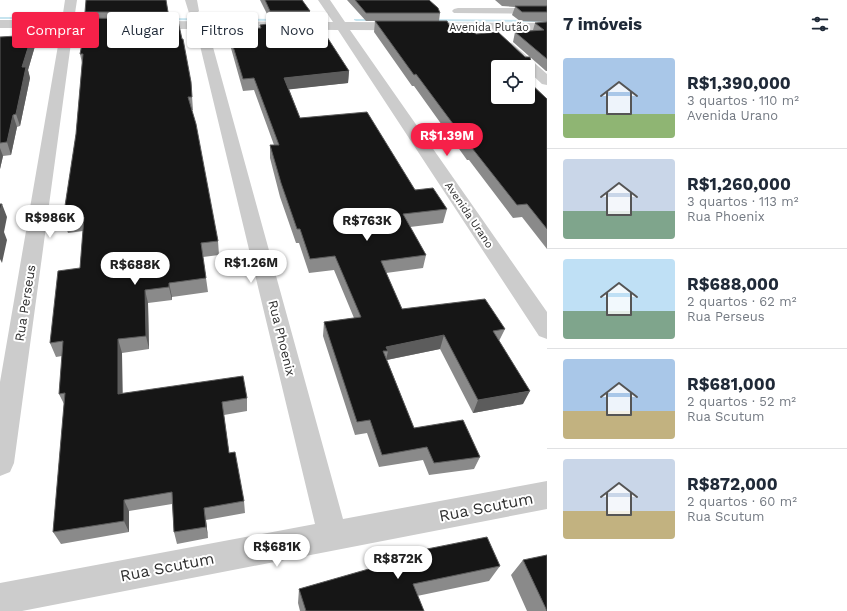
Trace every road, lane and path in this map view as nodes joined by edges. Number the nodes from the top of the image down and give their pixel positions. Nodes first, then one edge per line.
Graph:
1 (457, 0) edge
2 (69, 11) edge
3 (194, 11) edge
4 (446, 11) dead end
5 (470, 11) junction
6 (332, 12) edge
7 (547, 12) edge
8 (179, 15) edge
9 (107, 20) edge
10 (0, 24) edge
11 (486, 27) junction
12 (547, 27) edge
13 (547, 81) edge
14 (547, 330) edge
15 (0, 463) edge
16 (547, 495) edge
17 (333, 536) junction
18 (0, 599) edge

1 - 5 street
2 - 9 street
2 - 10 street
2 - 15 street, Rua Perseus
3 - 6 street, Avenida Plutão
3 - 8 street, Avenida Plutão
3 - 17 street, Rua Phoenix
4 - 5 street, Avenida Plutão
5 - 7 street, Avenida Plutão
6 - 11 street, Avenida Plutão
6 - 14 street, Avenida Urano
11 - 12 street, Avenida Plutão
11 - 13 street
16 - 17 street, Rua Scutum
17 - 18 street, Rua Scutum

